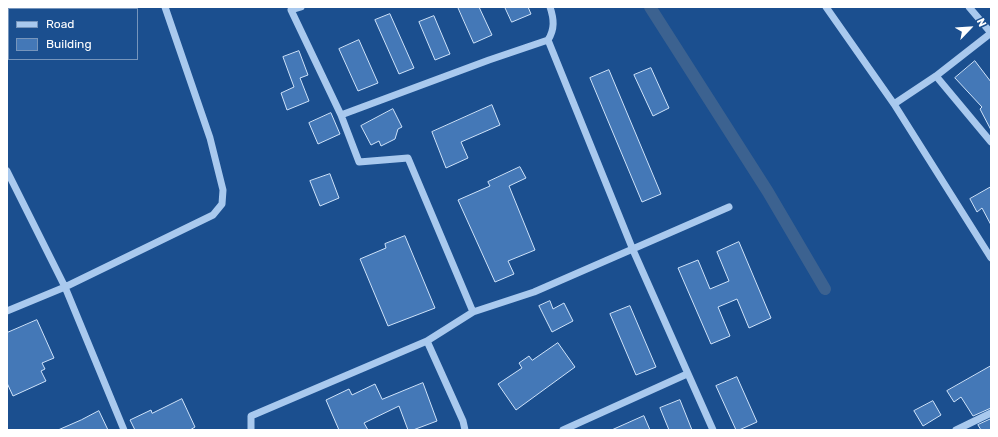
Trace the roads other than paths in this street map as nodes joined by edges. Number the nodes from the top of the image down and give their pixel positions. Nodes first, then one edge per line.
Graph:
1 (165, 7) edge
2 (301, 7) edge
3 (550, 7) edge
4 (826, 7) edge
5 (969, 7) edge
6 (991, 33) edge
7 (548, 40) junction
8 (936, 76) junction
9 (894, 104) junction
10 (341, 115) junction
11 (991, 142) edge
12 (7, 170) edge
13 (729, 207) dead end
14 (633, 250) junction
15 (991, 258) edge
16 (65, 287) junction
17 (7, 311) edge
18 (473, 312) junction
19 (427, 341) junction
20 (687, 374) junction
21 (991, 413) edge
22 (124, 430) edge
23 (251, 430) edge
24 (464, 430) edge
25 (563, 430) edge
26 (713, 430) edge
27 (956, 430) edge

1 - 16 street
2 - 10 street
3 - 7 street
4 - 9 street
5 - 6 street
6 - 8 street
7 - 10 street
7 - 14 street
8 - 9 street
8 - 11 street
9 - 15 street
10 - 18 street
12 - 16 street
13 - 14 street
14 - 18 street
14 - 20 street
16 - 17 street
16 - 22 street
18 - 19 street
19 - 23 street
19 - 24 street
20 - 25 street
20 - 26 street
21 - 27 street

